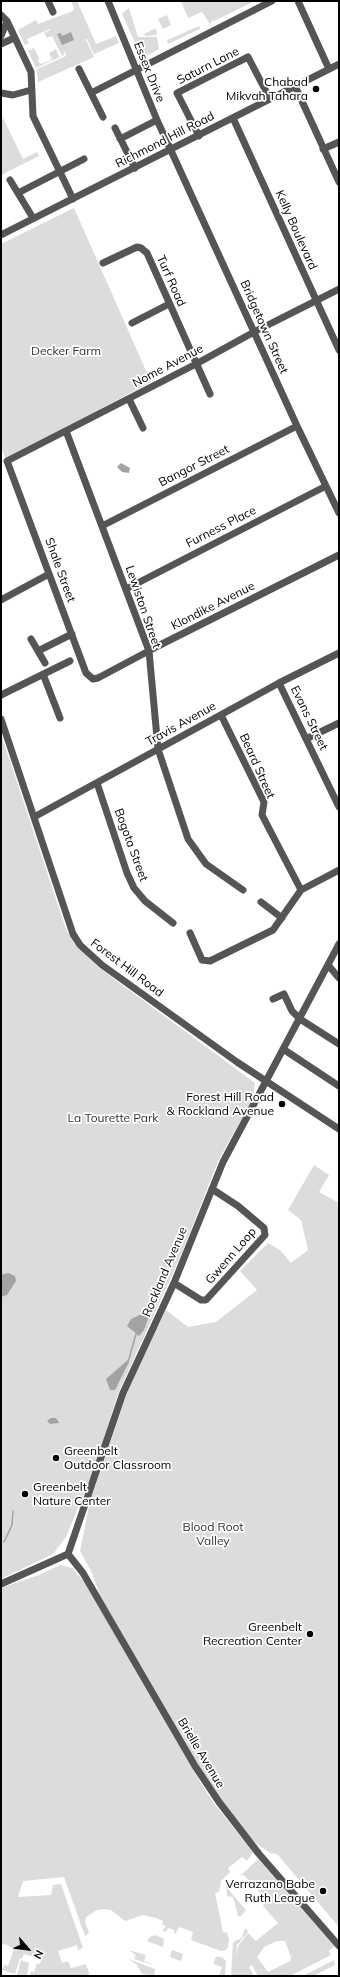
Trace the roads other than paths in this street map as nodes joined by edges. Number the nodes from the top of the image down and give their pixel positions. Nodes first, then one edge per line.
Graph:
1 (48, 1) edge
2 (108, 1) edge
3 (272, 1) edge
4 (298, 1) edge
5 (53, 12) dead end
6 (1, 15) edge
7 (7, 21) junction
8 (1, 36) edge
9 (14, 38) junction
10 (1, 44) edge
11 (339, 64) edge
12 (79, 69) dead end
13 (329, 69) junction
14 (137, 70) junction
15 (295, 86) junction
16 (31, 90) junction
17 (1, 93) edge
18 (91, 93) junction
19 (270, 99) junction
20 (102, 117) dead end
21 (233, 118) junction
22 (157, 120) junction
23 (115, 128) dead end
24 (199, 136) junction
25 (120, 139) junction
26 (339, 142) edge
27 (172, 149) junction
28 (324, 149) junction
29 (84, 159) dead end
30 (135, 168) junction
31 (59, 170) junction
32 (10, 180) dead end
33 (339, 182) edge
34 (18, 193) junction
35 (73, 199) junction
36 (33, 218) junction
37 (1, 235) edge
38 (103, 263) dead end
39 (339, 289) edge
40 (316, 301) junction
41 (169, 304) junction
42 (132, 323) dead end
43 (254, 332) junction
44 (339, 350) edge
45 (196, 364) junction
46 (210, 394) dead end
47 (129, 399) junction
48 (297, 426) junction
49 (142, 428) dead end
50 (66, 431) junction
51 (7, 462) joint
52 (326, 486) junction
53 (339, 513) edge
54 (102, 526) junction
55 (339, 555) edge
56 (49, 574) junction
57 (126, 589) junction
58 (1, 600) edge
59 (72, 634) junction
60 (32, 639) dead end
61 (38, 651) junction
62 (149, 651) junction
63 (339, 653) edge
64 (70, 661) dead end
65 (45, 662) dead end
66 (42, 674) junction
67 (98, 678) joint
68 (279, 683) junction
69 (1, 695) edge
70 (221, 715) junction
71 (60, 718) dead end
72 (1, 719) edge
73 (339, 723) edge
74 (306, 739) junction
75 (158, 749) junction
76 (97, 783) junction
77 (337, 797) edge
78 (339, 807) edge
79 (34, 816) junction
80 (339, 870) edge
81 (243, 890) dead end
82 (301, 890) junction
83 (262, 902) dead end
84 (282, 918) junction
85 (173, 923) dead end
86 (190, 933) dead end
87 (339, 944) edge
88 (328, 965) junction
89 (339, 978) edge
90 (273, 999) dead end
91 (300, 1019) junction
92 (339, 1044) edge
93 (283, 1049) junction
94 (265, 1082) junction
95 (339, 1086) edge
96 (339, 1129) edge
97 (212, 1189) junction
98 (174, 1283) junction
99 (68, 1554) junction
100 (1, 1584) edge
101 (339, 1946) edge

1 - 5 street
2 - 14 street, Essex Drive
3 - 14 street
4 - 13 street
6 - 7 street
7 - 8 street
7 - 9 street
9 - 10 street
9 - 16 street
11 - 13 street, Richmond Hill Road
12 - 18 street
13 - 15 street, Richmond Hill Road
14 - 18 street
14 - 22 street, Essex Drive
15 - 19 street, Richmond Hill Road
15 - 28 street
16 - 17 street
16 - 31 street
18 - 20 street
19 - 21 street, Richmond Hill Road
19 - 24 street, Saturn Lane
21 - 24 street, Richmond Hill Road
21 - 40 street, Kelly Boulevard
22 - 25 street
22 - 27 street, Essex Drive
23 - 25 street
24 - 27 street, Richmond Hill Road
25 - 30 street
26 - 28 street
27 - 30 street, Richmond Hill Road
27 - 43 street, Bridgetown Street
28 - 33 street
29 - 31 street
30 - 35 street, Richmond Hill Road
31 - 34 street
31 - 35 street
32 - 34 street
34 - 36 street
35 - 36 street, Richmond Hill Road
36 - 37 street, Richmond Hill Road
38 - 41 street, Turf Road
39 - 40 street, Nome Avenue
40 - 43 street, Nome Avenue
40 - 44 street, Kelly Boulevard
41 - 42 street
41 - 45 street, Turf Road
43 - 45 street, Nome Avenue
43 - 48 street, Bridgetown Street
45 - 46 street, Turf Road
45 - 47 street, Nome Avenue
47 - 49 street
47 - 50 street, Nome Avenue
48 - 52 street, Bridgetown Street
48 - 54 street, Bangor Street
50 - 51 street, Nome Avenue
50 - 54 street, Lewiston Street
51 - 56 street, Shale Street
52 - 53 street, Bridgetown Street
52 - 57 street, Furness Place
54 - 57 street, Lewiston Street
55 - 62 street, Klondike Avenue
56 - 58 street
56 - 59 street, Shale Street
57 - 62 street, Lewiston Street
59 - 61 street
59 - 67 street, Shale Street
60 - 61 street
61 - 65 street
62 - 67 street, Klondike Avenue
62 - 75 street, Lewiston Street
63 - 68 street, Travis Avenue
64 - 66 street
66 - 69 street
66 - 71 street
68 - 70 street, Travis Avenue
68 - 74 street, Evans Street
70 - 75 street, Travis Avenue
70 - 82 street, Beard Street
72 - 79 street, Forest Hill Road
73 - 74 street
74 - 77 street, Evans Street
75 - 76 street, Travis Avenue
75 - 81 street, Lewiston Street
76 - 79 street, Travis Avenue
76 - 85 street, Bogota Street
77 - 78 street, Evans Street
79 - 94 street, Forest Hill Road
80 - 82 street
82 - 84 street
83 - 84 street
84 - 86 street
87 - 88 street, Rockland Avenue
88 - 89 street
88 - 91 street, Rockland Avenue
90 - 91 street
91 - 92 street
91 - 93 street, Rockland Avenue
93 - 94 street, Rockland Avenue
93 - 95 street
94 - 96 street, Forest Hill Road
94 - 97 street, Rockland Avenue
97 - 98 street, Rockland Avenue
97 - 98 street, Gwenn Loop
98 - 99 street, Rockland Avenue
99 - 100 street
99 - 101 street, Brielle Avenue

